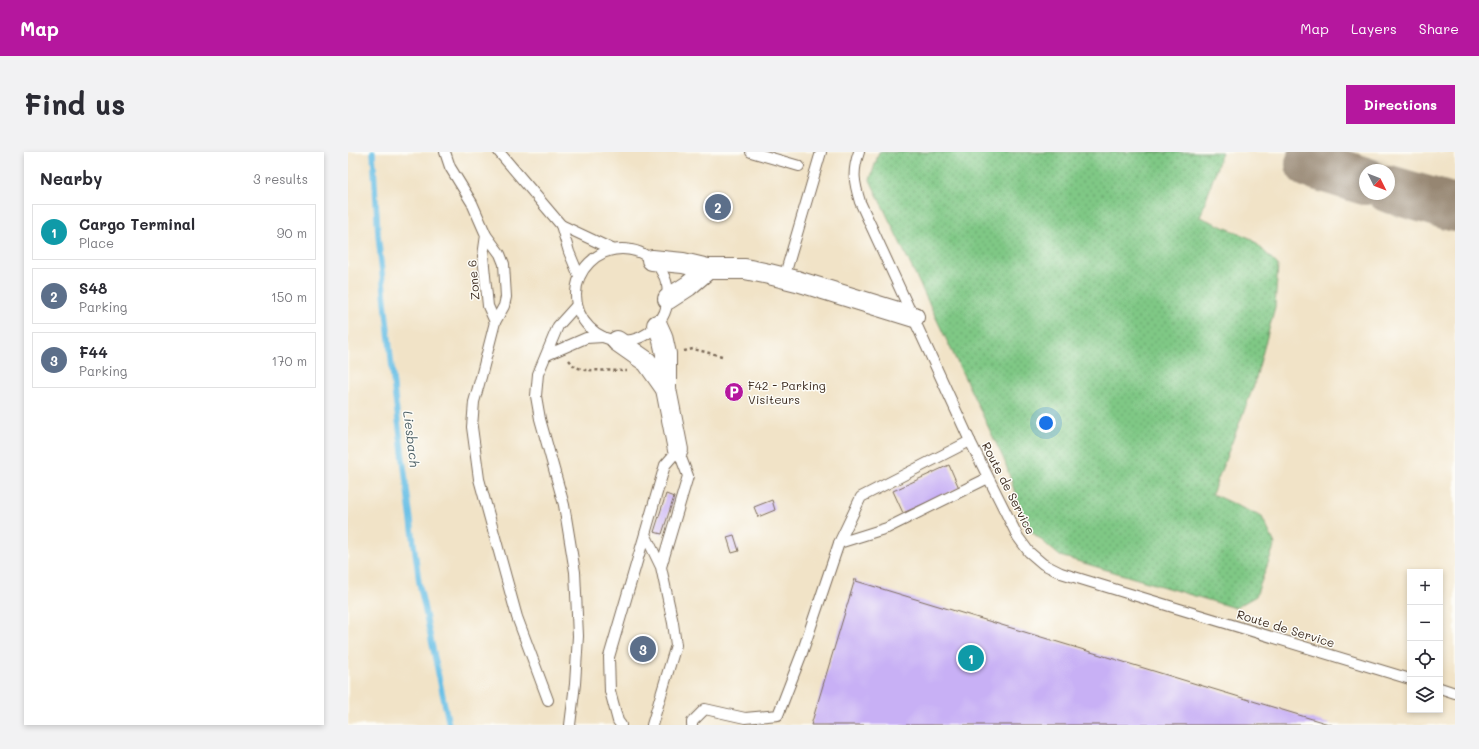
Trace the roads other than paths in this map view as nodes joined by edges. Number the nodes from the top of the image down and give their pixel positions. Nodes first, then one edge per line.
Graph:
1 (445, 152) edge
2 (498, 152) edge
3 (751, 152) edge
4 (822, 152) edge
5 (859, 152) edge
6 (799, 166) dead end
7 (561, 225) junction
8 (486, 235) junction
9 (612, 249) junction
10 (652, 260) junction
11 (708, 269) junction
12 (579, 276) junction
13 (784, 278) junction
14 (668, 299) junction
15 (577, 305) junction
16 (914, 317) junction
17 (496, 322) junction
18 (656, 325) junction
19 (610, 339) junction
20 (547, 355) junction
21 (666, 389) junction
22 (970, 441) junction
23 (678, 450) junction
24 (988, 478) junction
25 (645, 534) junction
26 (839, 543) junction
27 (661, 567) junction
28 (1407, 678) edge
29 (1443, 689) edge
30 (1455, 693) edge
31 (548, 700) dead end
32 (570, 725) edge
33 (621, 725) edge
34 (652, 725) edge
35 (692, 725) edge

1 - 8 lane
2 - 7 lane
3 - 6 lane
4 - 13 lane
5 - 16 lane, Route de Service
7 - 9 lane
7 - 12 lane
8 - 17 lane, Zone 6
8 - 17 lane
9 - 10 lane
9 - 12 lane
10 - 11 street
10 - 14 lane
11 - 13 street
11 - 14 street
12 - 15 lane
13 - 16 street
14 - 18 lane
15 - 19 lane
15 - 20 lane
16 - 22 lane, Route de Service
17 - 31 lane
18 - 19 lane
18 - 21 street
19 - 20 lane
19 - 21 street
20 - 32 lane
21 - 23 street
22 - 24 lane, Route de Service
22 - 26 lane
23 - 25 lane
23 - 27 lane
24 - 26 lane
24 - 28 lane, Route de Service
25 - 27 lane
25 - 33 lane
26 - 35 lane
27 - 34 lane
29 - 30 lane

